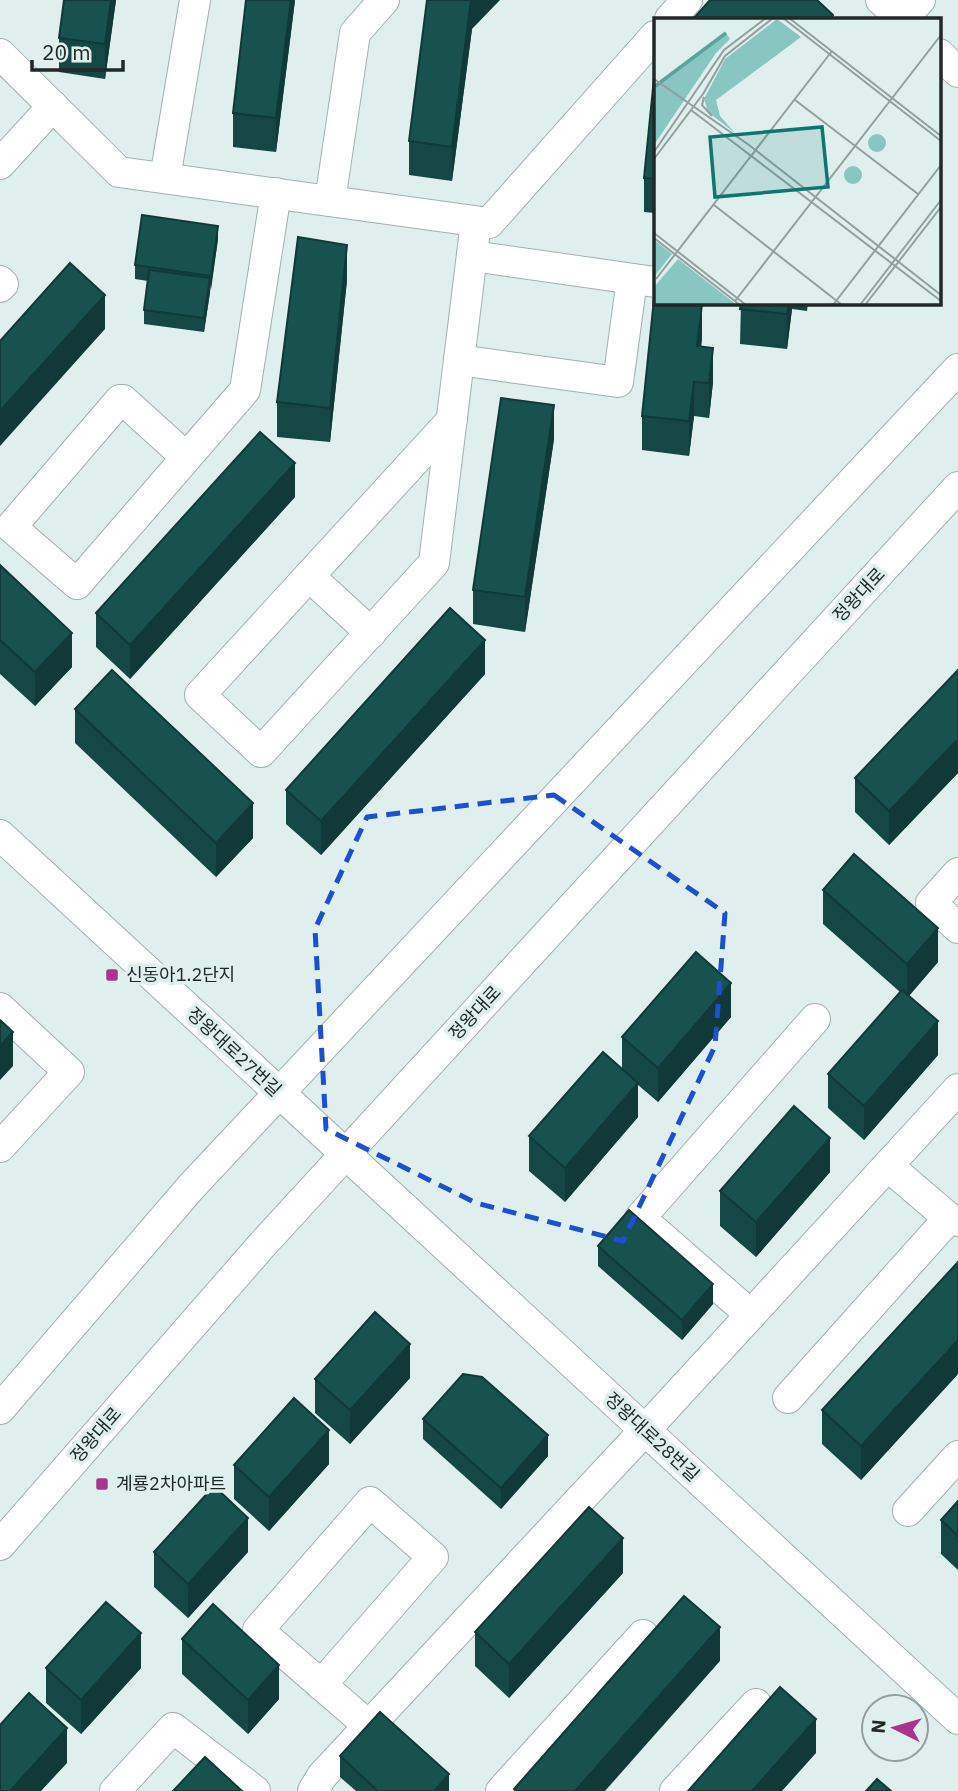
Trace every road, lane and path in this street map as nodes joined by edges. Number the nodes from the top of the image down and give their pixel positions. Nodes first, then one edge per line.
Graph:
1 (195, 0) edge
2 (384, 0) edge
3 (687, 0) edge
4 (881, 0) edge
5 (919, 0) edge
6 (671, 18) edge
7 (901, 18) edge
8 (903, 18) edge
9 (654, 37) edge
10 (0, 54) edge
11 (940, 55) edge
12 (958, 72) edge
13 (53, 106) junction
14 (0, 164) edge
15 (165, 178) junction
16 (276, 194) junction
17 (330, 201) junction
18 (476, 222) junction
19 (472, 256) junction
20 (643, 280) edge
21 (0, 281) edge
22 (0, 287) edge
23 (460, 360) junction
24 (958, 369) edge
25 (452, 419) junction
26 (186, 457) junction
27 (958, 487) edge
28 (309, 576) junction
29 (371, 633) junction
30 (0, 835) edge
31 (958, 873) edge
32 (958, 928) edge
33 (0, 1008) edge
34 (815, 1019) dead end
35 (958, 1089) edge
36 (279, 1093) junction
37 (0, 1147) edge
38 (346, 1154) junction
39 (888, 1166) junction
40 (953, 1220) edge
41 (751, 1315) junction
42 (788, 1398) dead end
43 (0, 1409) edge
44 (645, 1430) junction
45 (958, 1456) edge
46 (908, 1511) dead end
47 (0, 1545) edge
48 (643, 1635) dead end
49 (321, 1685) junction
50 (756, 1704) dead end
51 (958, 1720) edge
52 (369, 1726) junction
53 (115, 1791) edge
54 (255, 1791) edge
55 (313, 1791) edge
56 (501, 1791) edge
57 (675, 1791) edge

1 - 15 street
2 - 17 street
3 - 6 street
4 - 7 street
5 - 8 street
9 - 18 street
10 - 13 street
11 - 12 street
13 - 14 street
13 - 15 street
15 - 16 street
16 - 17 street
16 - 26 street
17 - 18 street
18 - 19 street
19 - 20 street
19 - 23 street
20 - 23 street
21 - 22 street
23 - 25 street
24 - 36 street
25 - 28 street
25 - 29 street
26 - 26 street
27 - 38 street, 정왕대로
28 - 29 street
28 - 29 street
30 - 36 street, 정왕대로27번길
31 - 32 street
33 - 37 street
34 - 41 street
35 - 39 street
36 - 38 street, 정왕대로27번길
36 - 43 street
38 - 44 street, 정왕대로28번길
38 - 47 street, 정왕대로
39 - 40 street
39 - 41 street
40 - 42 street
41 - 44 street
44 - 51 street, 정왕대로28번길
44 - 52 street
45 - 46 street
48 - 56 street
49 - 49 street
49 - 52 street
50 - 57 street
52 - 55 street
53 - 54 street

